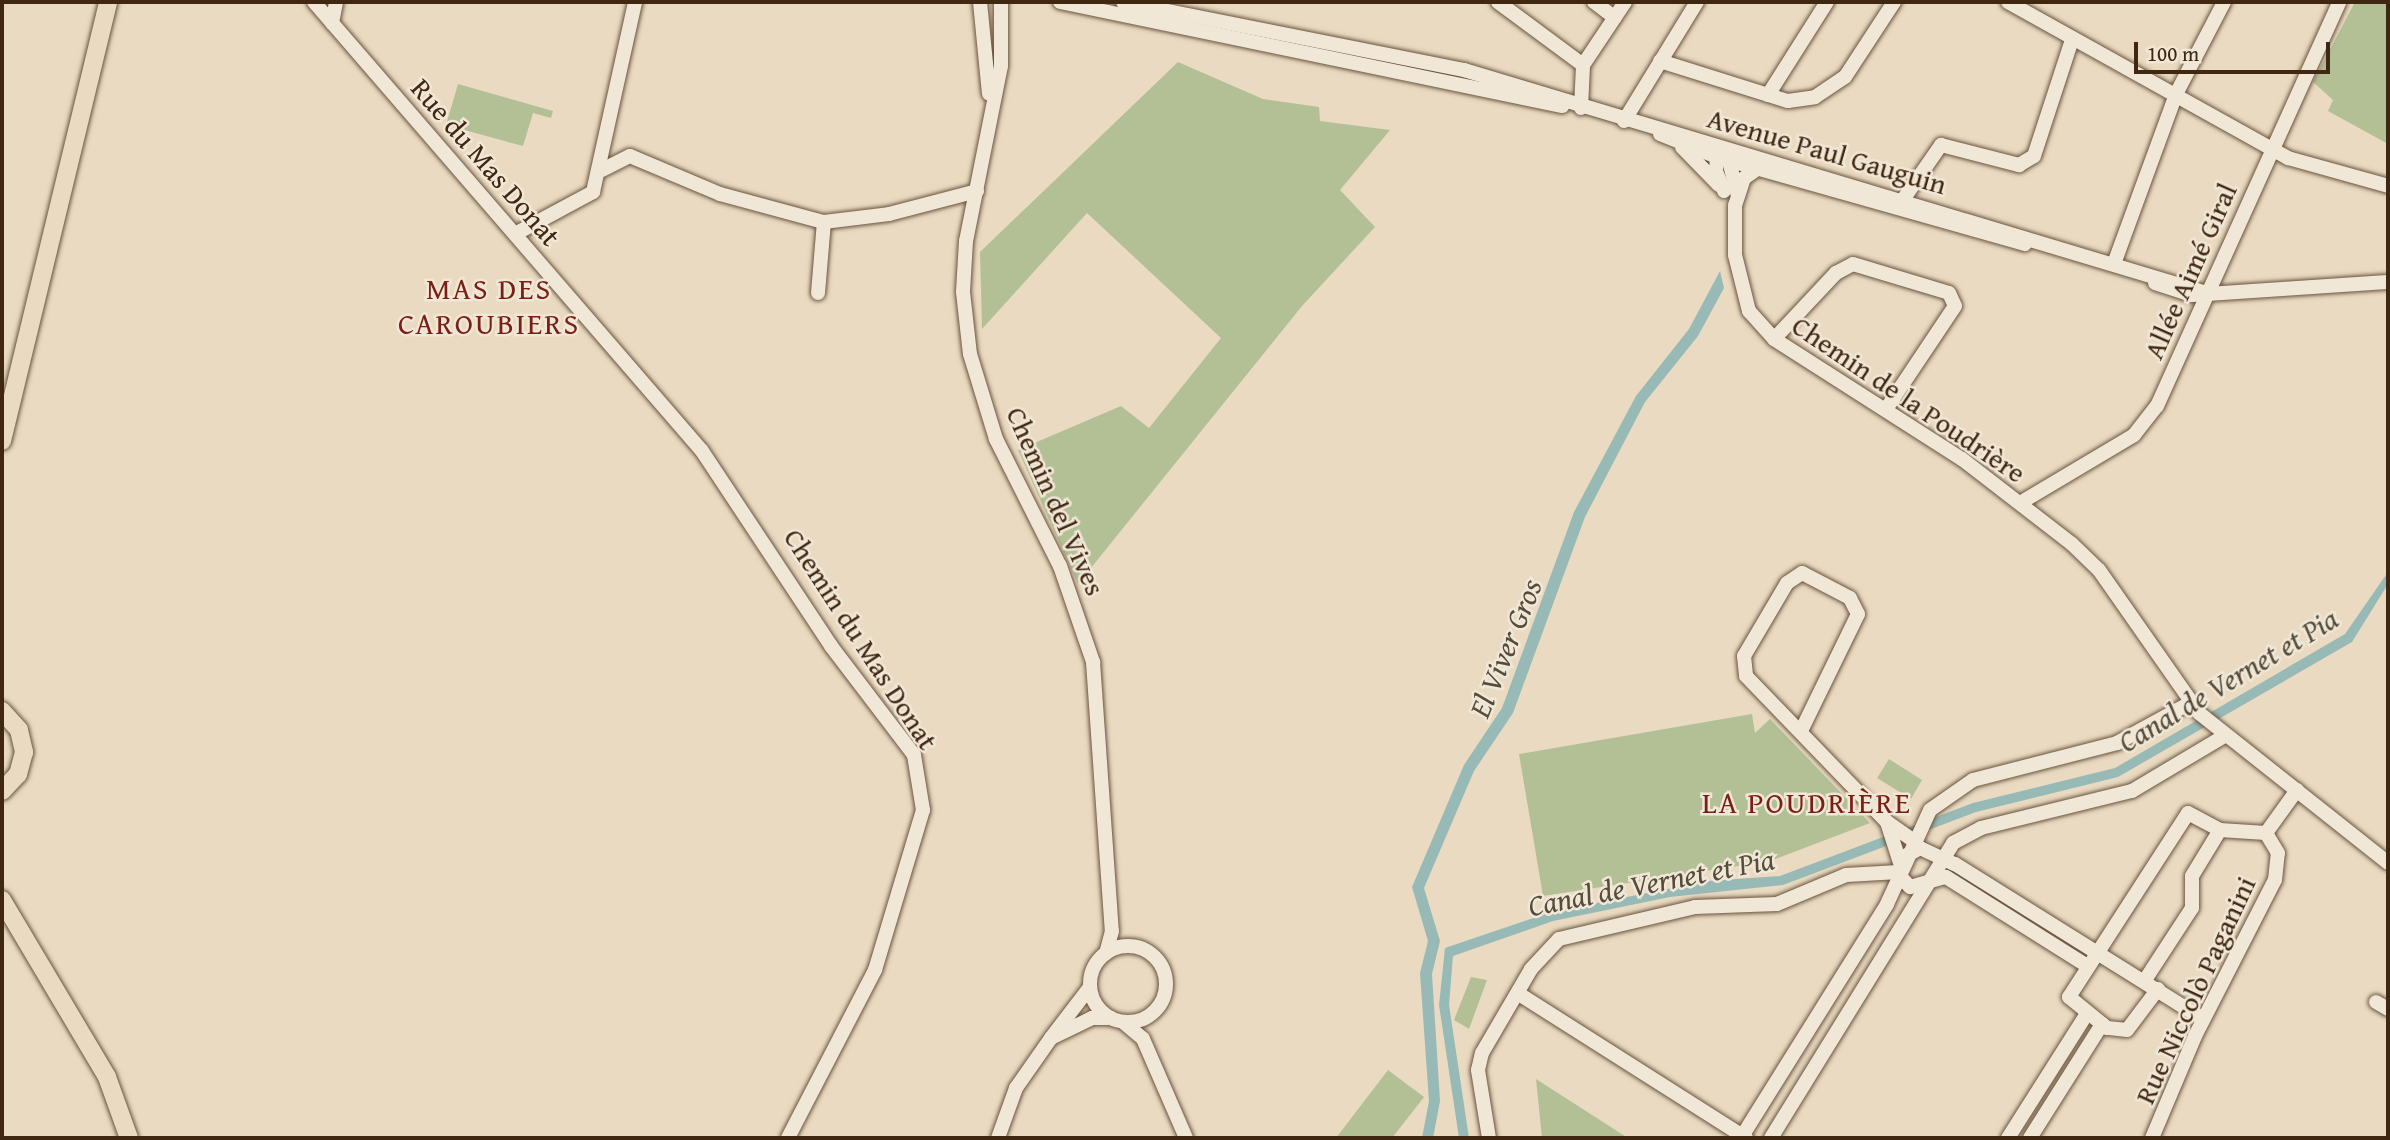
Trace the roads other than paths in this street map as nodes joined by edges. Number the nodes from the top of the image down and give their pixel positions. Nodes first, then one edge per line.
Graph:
1 (108, 2) edge
2 (314, 2) edge
3 (336, 2) edge
4 (635, 2) edge
5 (980, 2) edge
6 (1001, 2) edge
7 (1060, 2) edge
8 (1124, 2) edge
9 (1498, 2) edge
10 (1594, 2) edge
11 (1625, 2) edge
12 (1697, 2) edge
13 (1827, 2) edge
14 (1894, 2) edge
15 (2008, 2) edge
16 (2224, 2) edge
17 (2339, 2) edge
18 (1615, 18) junction
19 (332, 23) junction
20 (1249, 32) junction
21 (2073, 40) junction
22 (1660, 61) junction
23 (1583, 65) junction
24 (2176, 94) junction
25 (1768, 95) junction
26 (1581, 108) junction
27 (989, 113) junction
28 (1624, 121) junction
29 (1649, 129) junction
30 (1681, 146) junction
31 (2273, 149) junction
32 (1723, 154) junction
33 (1759, 164) junction
34 (602, 170) junction
35 (2388, 186) edge
36 (977, 191) junction
37 (1732, 197) junction
38 (1864, 200) junction
39 (1901, 201) junction
40 (1921, 216) junction
41 (824, 222) junction
42 (516, 233) junction
43 (2115, 261) junction
44 (2388, 282) edge
45 (818, 293) dead end
46 (2207, 293) junction
47 (1774, 339) junction
48 (1886, 409) junction
49 (2, 441) edge
50 (702, 451) joint
51 (2020, 503) junction
52 (2194, 708) junction
53 (2, 711) edge
54 (1801, 731) junction
55 (2226, 735) junction
56 (2297, 790) junction
57 (2, 791) edge
58 (1887, 822) junction
59 (2220, 830) junction
60 (2266, 833) junction
61 (1914, 841) junction
62 (1939, 860) junction
63 (2388, 863) edge
64 (1901, 867) junction
65 (1928, 880) junction
66 (2, 900) edge
67 (1111, 912) junction
68 (1134, 946) junction
69 (2096, 950) junction
70 (1106, 953) junction
71 (2086, 965) junction
72 (2145, 980) junction
73 (1090, 987) junction
74 (2158, 989) junction
75 (1519, 994) junction
76 (2086, 1015) junction
77 (1148, 1017) junction
78 (2203, 1019) junction
79 (1117, 1020) junction
80 (2102, 1024) junction
81 (1051, 1038) junction
82 (1143, 1039) junction
83 (129, 1138) edge
84 (788, 1138) edge
85 (998, 1138) edge
86 (1186, 1138) edge
87 (1489, 1138) edge
88 (1743, 1138) edge
89 (1771, 1138) edge
90 (2008, 1138) edge
91 (2030, 1138) edge
92 (2152, 1138) edge

1 - 49 main road
2 - 19 street, Rue du Mas Donat
3 - 19 street
4 - 34 street
5 - 27 street, Chemin del Vives
6 - 27 street, Chemin del Vives
7 - 20 street
8 - 20 street
9 - 23 street
10 - 18 street
11 - 18 street
12 - 22 street
13 - 25 street
14 - 25 street
15 - 21 street
16 - 24 street
17 - 31 street, Allée Aimé Giral
18 - 23 street
19 - 42 street, Rue du Mas Donat
20 - 26 street
21 - 24 street
21 - 39 street
22 - 25 street
22 - 28 street
23 - 26 street
24 - 31 street
24 - 43 street
26 - 28 street
27 - 36 street, Chemin del Vives
28 - 29 street
29 - 30 street, Avenue Paul Gauguin
29 - 32 street, Avenue Paul Gauguin
30 - 32 street, Avenue Paul Gauguin
30 - 37 street
31 - 35 street
31 - 46 street, Allée Aimé Giral
32 - 33 street, Avenue Paul Gauguin
32 - 37 street, Chemin de la Poudrière
33 - 37 street
33 - 38 street, Avenue Paul Gauguin
33 - 39 street, Avenue Paul Gauguin
34 - 41 street
34 - 42 street
36 - 41 street
36 - 67 street, Chemin del Vives
37 - 47 street, Chemin de la Poudrière
38 - 39 street, Avenue Paul Gauguin
38 - 40 street, Avenue Paul Gauguin
39 - 40 street, Avenue Paul Gauguin
39 - 43 street, Avenue Paul Gauguin
40 - 46 street, Avenue Paul Gauguin
41 - 45 street
42 - 50 street, Rue du Mas Donat
43 - 46 street, Avenue Paul Gauguin
44 - 46 street, Avenue Paul Gauguin
46 - 51 street, Allée Aimé Giral
47 - 48 street, Chemin de la Poudrière
47 - 48 street
48 - 51 street, Chemin de la Poudrière
50 - 84 street, Chemin du Mas Donat
51 - 52 street, Chemin de la Poudrière
52 - 55 street, Chemin de la Poudrière
52 - 61 street
53 - 57 main road
54 - 54 street
54 - 58 street
55 - 56 street, Chemin de la Poudrière
55 - 62 street
56 - 60 street
56 - 63 street, Chemin de la Poudrière
58 - 61 street
58 - 64 street
59 - 60 street
59 - 69 street
59 - 72 street
60 - 78 street, Rue Niccolò Paganini
61 - 64 street
62 - 64 street
62 - 65 street
62 - 69 street
64 - 65 street
64 - 75 street
64 - 88 street
65 - 71 street
65 - 89 street
66 - 83 main road
67 - 68 street, Chemin del Vives
67 - 70 street, Chemin del Vives
68 - 70 street
68 - 77 street
69 - 71 street
69 - 72 street
70 - 73 street
71 - 76 street
72 - 74 street
73 - 79 street
73 - 81 street
74 - 78 street
74 - 80 street
75 - 87 street
75 - 88 street
76 - 80 street
76 - 90 street
77 - 79 street
77 - 82 street
78 - 92 street, Rue Niccolò Paganini
79 - 81 street
79 - 82 street
80 - 91 street
81 - 85 street
82 - 86 street

